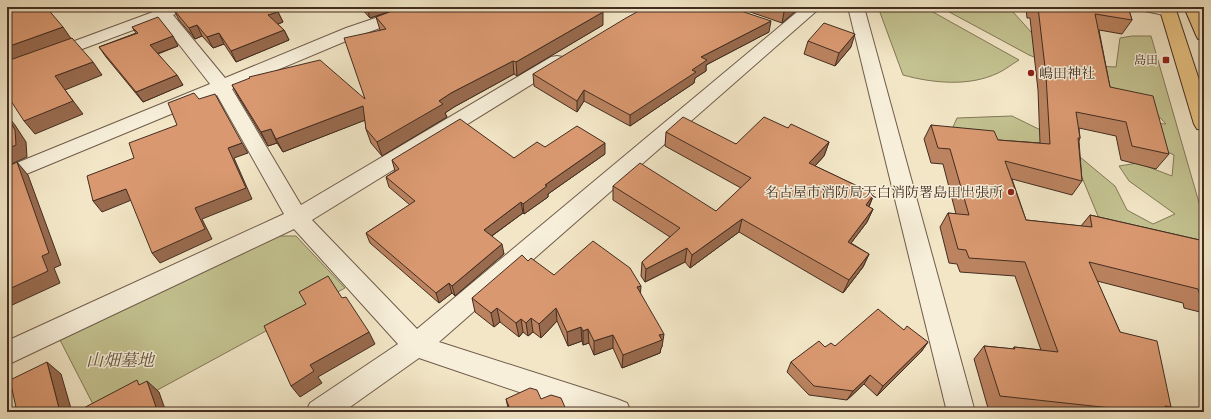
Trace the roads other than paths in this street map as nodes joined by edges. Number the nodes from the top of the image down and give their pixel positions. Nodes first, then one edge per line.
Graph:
1 (423, 7) edge
2 (813, 7) edge
3 (856, 7) edge
4 (1146, 7) edge
5 (1192, 7) edge
6 (167, 9) edge
7 (1168, 9) edge
8 (1204, 35) edge
9 (574, 52) edge
10 (7, 72) edge
11 (221, 85) junction
12 (1204, 124) edge
13 (7, 175) edge
14 (297, 218) junction
15 (416, 346) junction
16 (7, 353) edge
17 (320, 412) edge
18 (617, 412) edge
19 (960, 412) edge

1 - 11 street
2 - 15 street
3 - 19 street
4 - 7 street
5 - 8 main road
6 - 10 street
6 - 11 street
7 - 12 main road
9 - 14 street
11 - 13 street
11 - 14 street
14 - 15 street
14 - 16 street
15 - 17 street
15 - 18 street

